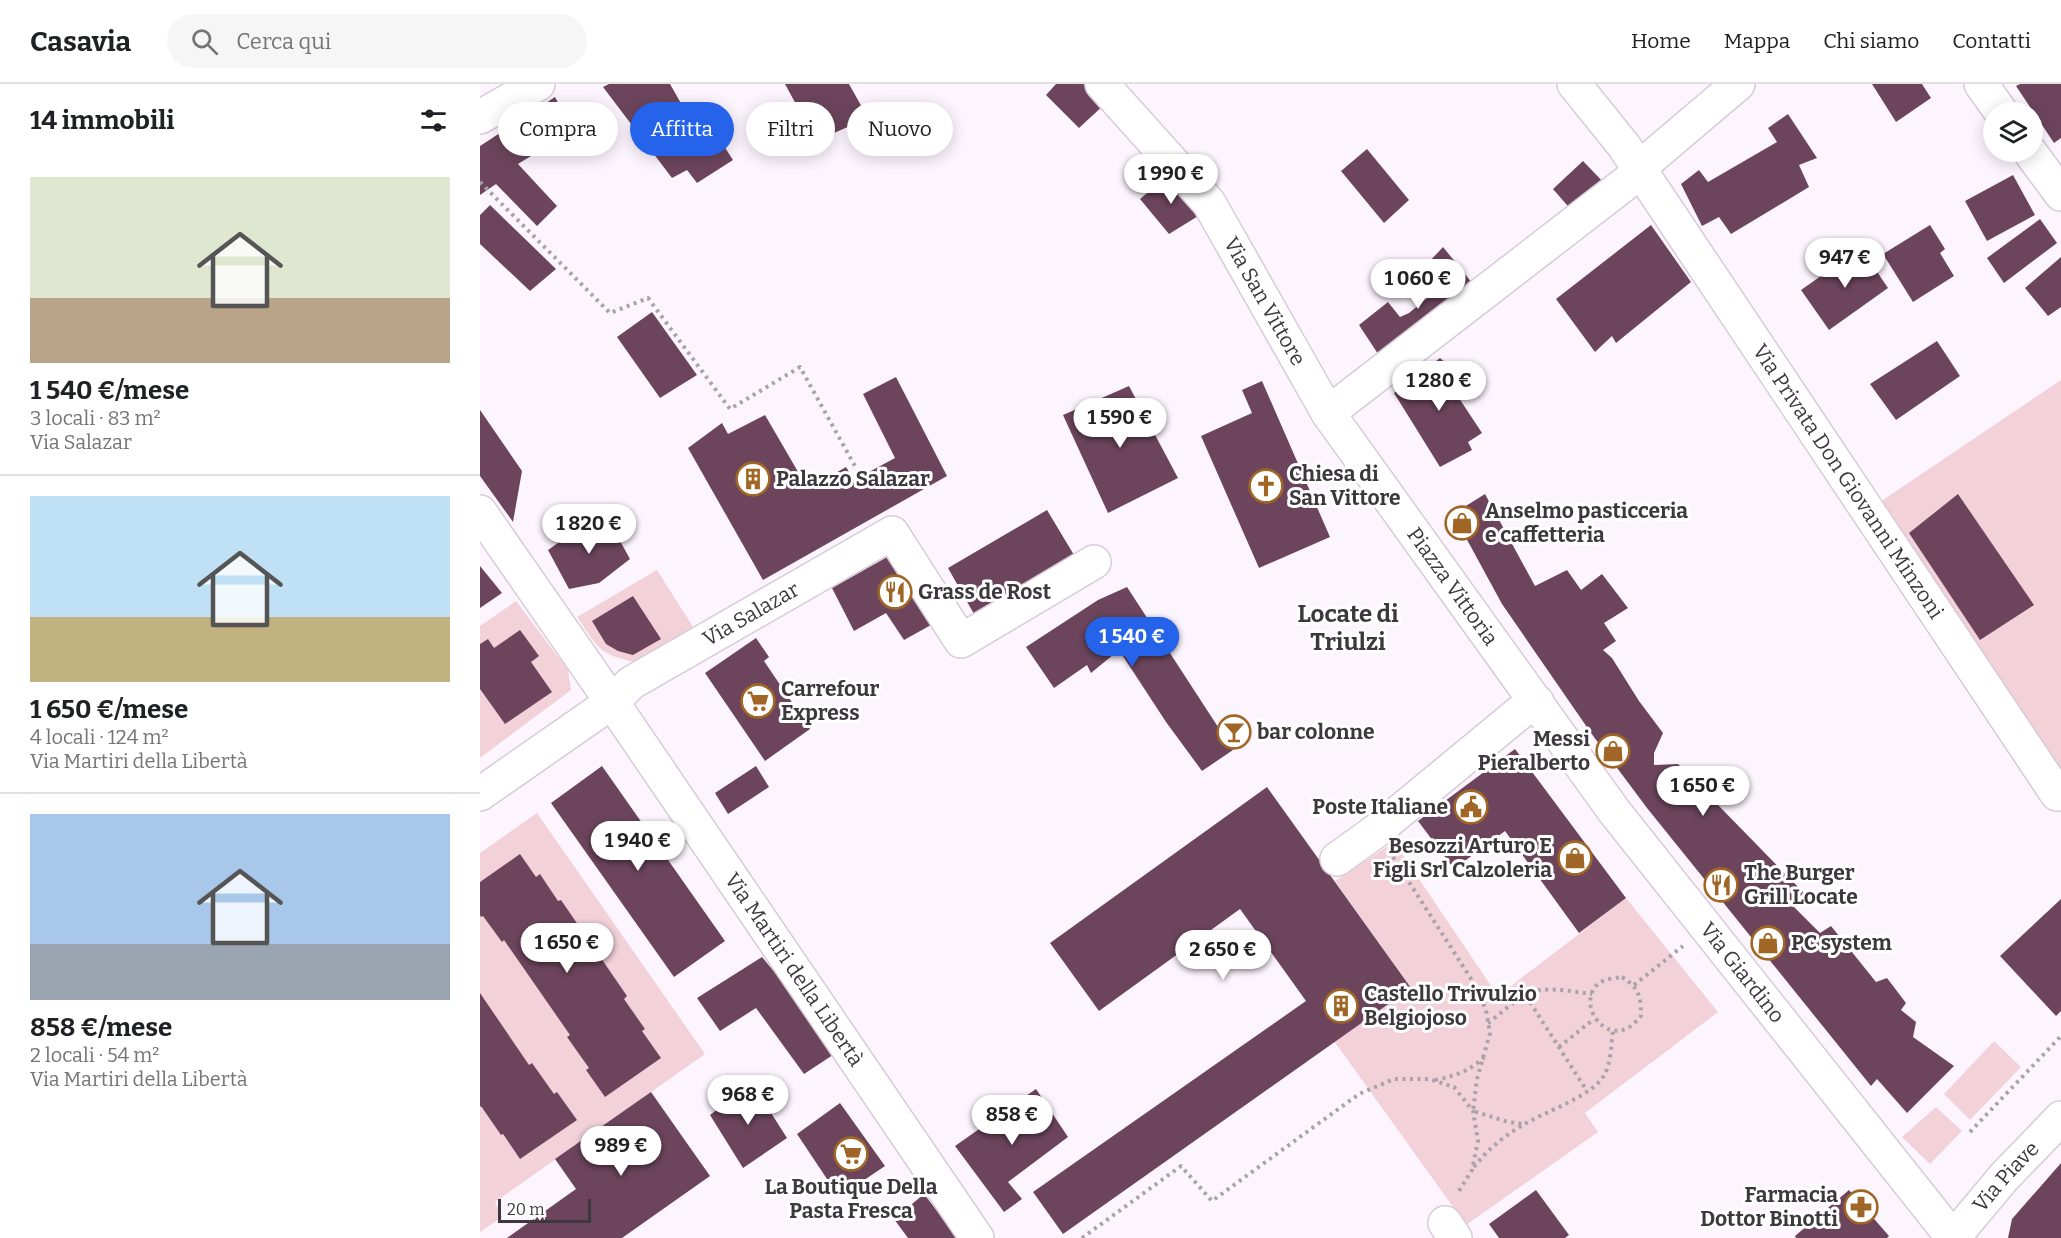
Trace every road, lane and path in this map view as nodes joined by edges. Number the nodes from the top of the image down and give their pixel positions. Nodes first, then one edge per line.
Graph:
1 (537, 84) edge
2 (1102, 84) edge
3 (1574, 84) edge
4 (1738, 84) edge
5 (1981, 84) edge
6 (1994, 102) edge
7 (480, 117) edge
8 (2037, 162) edge
9 (1639, 168) junction
10 (480, 182) edge
11 (2061, 194) edge
12 (1328, 413) junction
13 (861, 477) dead end
14 (480, 512) edge
15 (1094, 562) dead end
16 (612, 702) junction
17 (1537, 702) junction
18 (480, 794) edge
19 (2057, 794) dead end
20 (1376, 831) junction
21 (1337, 859) dead end
22 (1705, 928) junction
23 (1634, 985) junction
24 (1592, 994) junction
25 (1526, 996) junction
26 (1594, 1018) junction
27 (1488, 1023) junction
28 (1613, 1031) junction
29 (2061, 1036) edge
30 (1559, 1047) junction
31 (1485, 1056) junction
32 (1435, 1080) junction
33 (1587, 1091) junction
34 (1473, 1111) junction
35 (2061, 1118) edge
36 (1524, 1124) junction
37 (1971, 1132) dead end
38 (1472, 1170) junction
39 (1450, 1231) edge
40 (977, 1238) edge
41 (1082, 1238) edge
42 (1953, 1238) edge

1 - 7 street
2 - 12 street, Via San Vittore
3 - 9 street, Via Privata Don Giovanni Minzoni
4 - 9 street
5 - 6 street
8 - 11 street
9 - 12 street
9 - 19 street, Via Privata Don Giovanni Minzoni
10 - 13 path
12 - 17 street, Piazza Vittoria
14 - 16 street, Via Martiri della Libertà
15 - 16 street, Via Salazar
16 - 18 street, Via Salazar
16 - 40 street, Via Martiri della Libertà
17 - 20 street
17 - 22 street, Via Giardino
20 - 21 street
20 - 27 path
22 - 23 path
22 - 42 street, Via Giardino
23 - 24 path
23 - 28 path
24 - 25 path
24 - 26 path
25 - 27 path
25 - 30 path
26 - 28 path
26 - 30 path
27 - 31 path
28 - 33 path
29 - 37 path
30 - 33 path
31 - 32 path
31 - 34 path
32 - 34 path
32 - 41 path
33 - 36 path
34 - 36 path
34 - 38 path
35 - 42 street, Via Piave
36 - 38 path
38 - 39 path

